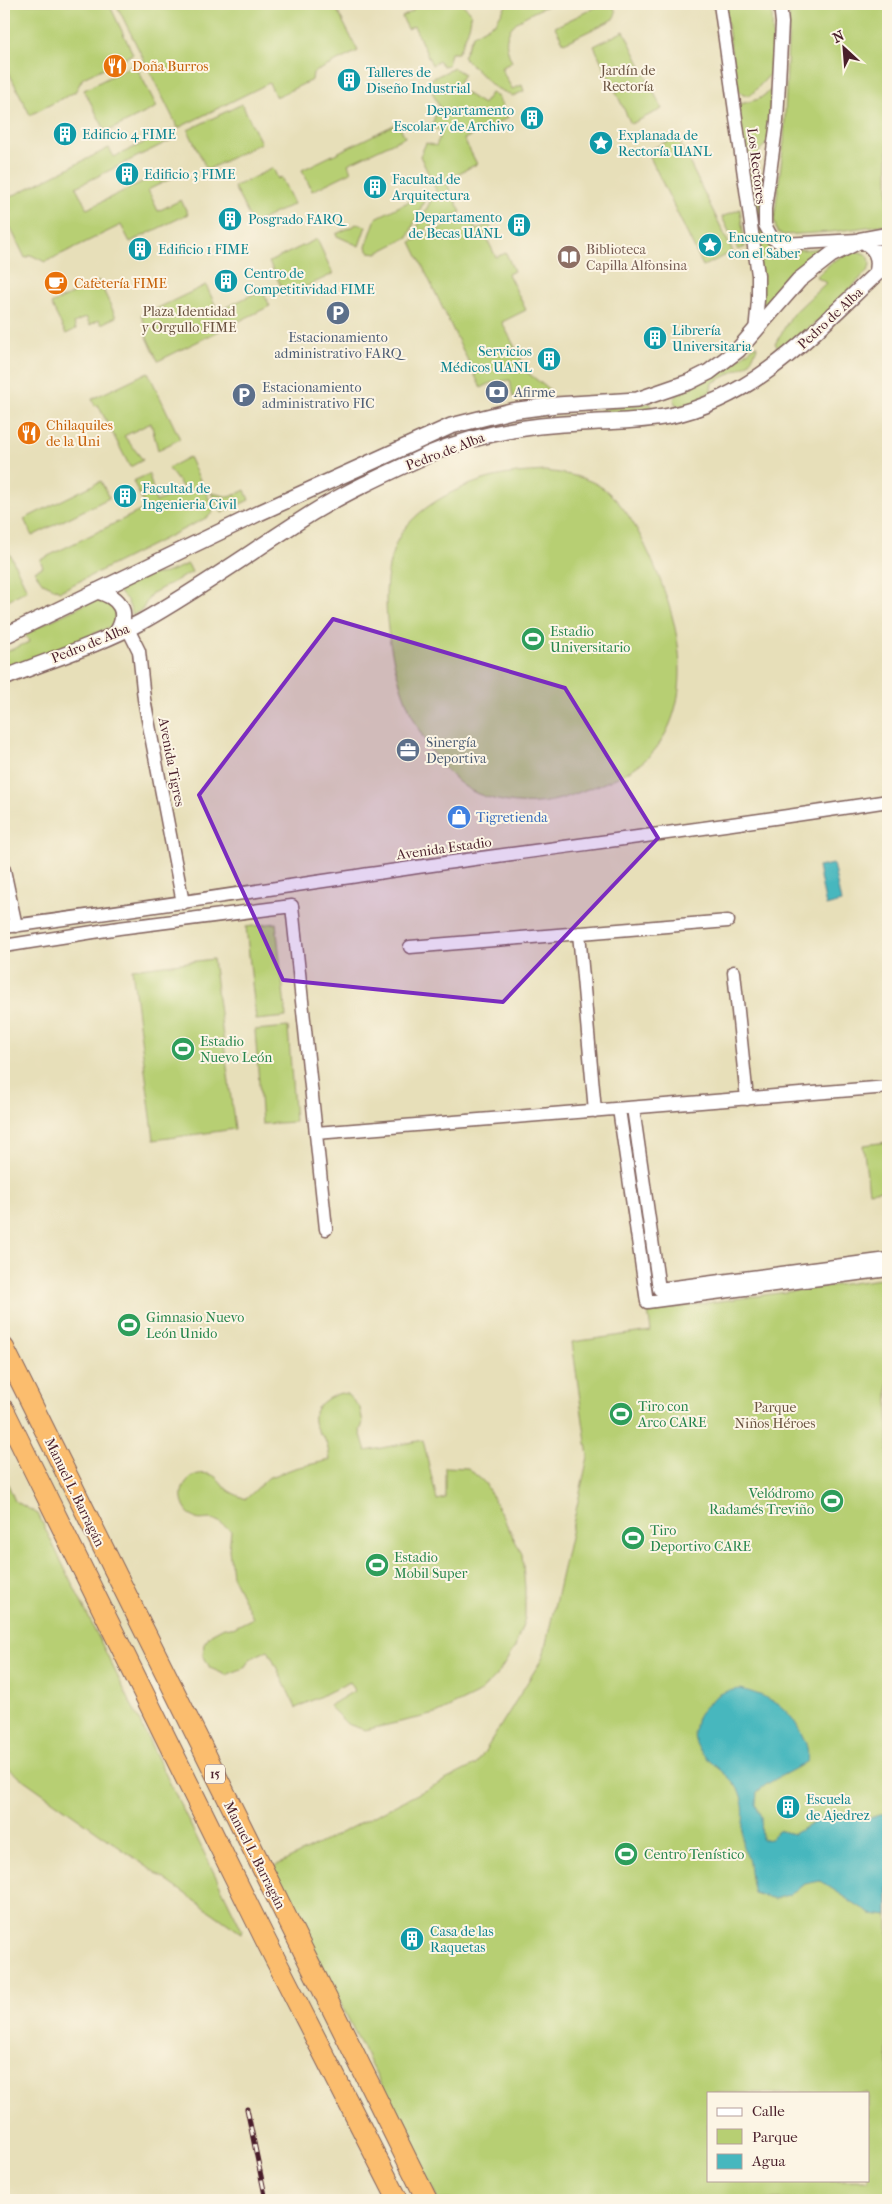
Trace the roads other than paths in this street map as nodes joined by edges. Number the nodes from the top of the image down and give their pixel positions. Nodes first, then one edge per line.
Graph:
1 (720, 4) edge
2 (780, 4) edge
3 (888, 234) edge
4 (861, 240) junction
5 (883, 270) edge
6 (755, 332) junction
7 (660, 394) junction
8 (666, 417) junction
9 (97, 591) junction
10 (122, 631) junction
11 (4, 636) edge
12 (4, 678) edge
13 (888, 801) edge
14 (4, 870) edge
15 (183, 903) junction
16 (728, 921) dead end
17 (10, 926) edge
18 (579, 933) junction
19 (4, 946) edge
20 (410, 947) dead end
21 (734, 972) dead end
22 (888, 1087) edge
23 (746, 1099) junction
24 (633, 1108) junction
25 (619, 1109) junction
26 (595, 1111) junction
27 (316, 1133) junction
28 (326, 1228) dead end
29 (888, 1259) edge
30 (888, 1270) edge
31 (4, 1348) edge
32 (4, 1410) edge
33 (398, 2200) edge
34 (427, 2200) edge

1 - 6 street, Los Rectores
2 - 4 street
3 - 4 street, Pedro de Alba
4 - 5 street
4 - 6 street, Pedro de Alba
5 - 8 street, Pedro de Alba
6 - 7 street, Pedro de Alba
7 - 8 street
7 - 9 street, Pedro de Alba
8 - 10 street, Pedro de Alba
9 - 10 street
9 - 11 street, Pedro de Alba
10 - 12 street, Pedro de Alba
10 - 15 street, Avenida Tigres
13 - 15 street, Avenida Estadio
14 - 17 street
15 - 17 street, Avenida Estadio
16 - 18 street
18 - 20 street
18 - 26 street
19 - 27 street
21 - 23 street
22 - 23 street
23 - 24 street
24 - 25 street
24 - 29 street
25 - 26 street
25 - 30 street
26 - 27 street
27 - 28 street
31 - 34 highway, Manuel L. Barragán / 15
32 - 33 highway, Manuel L. Barragán / 15

